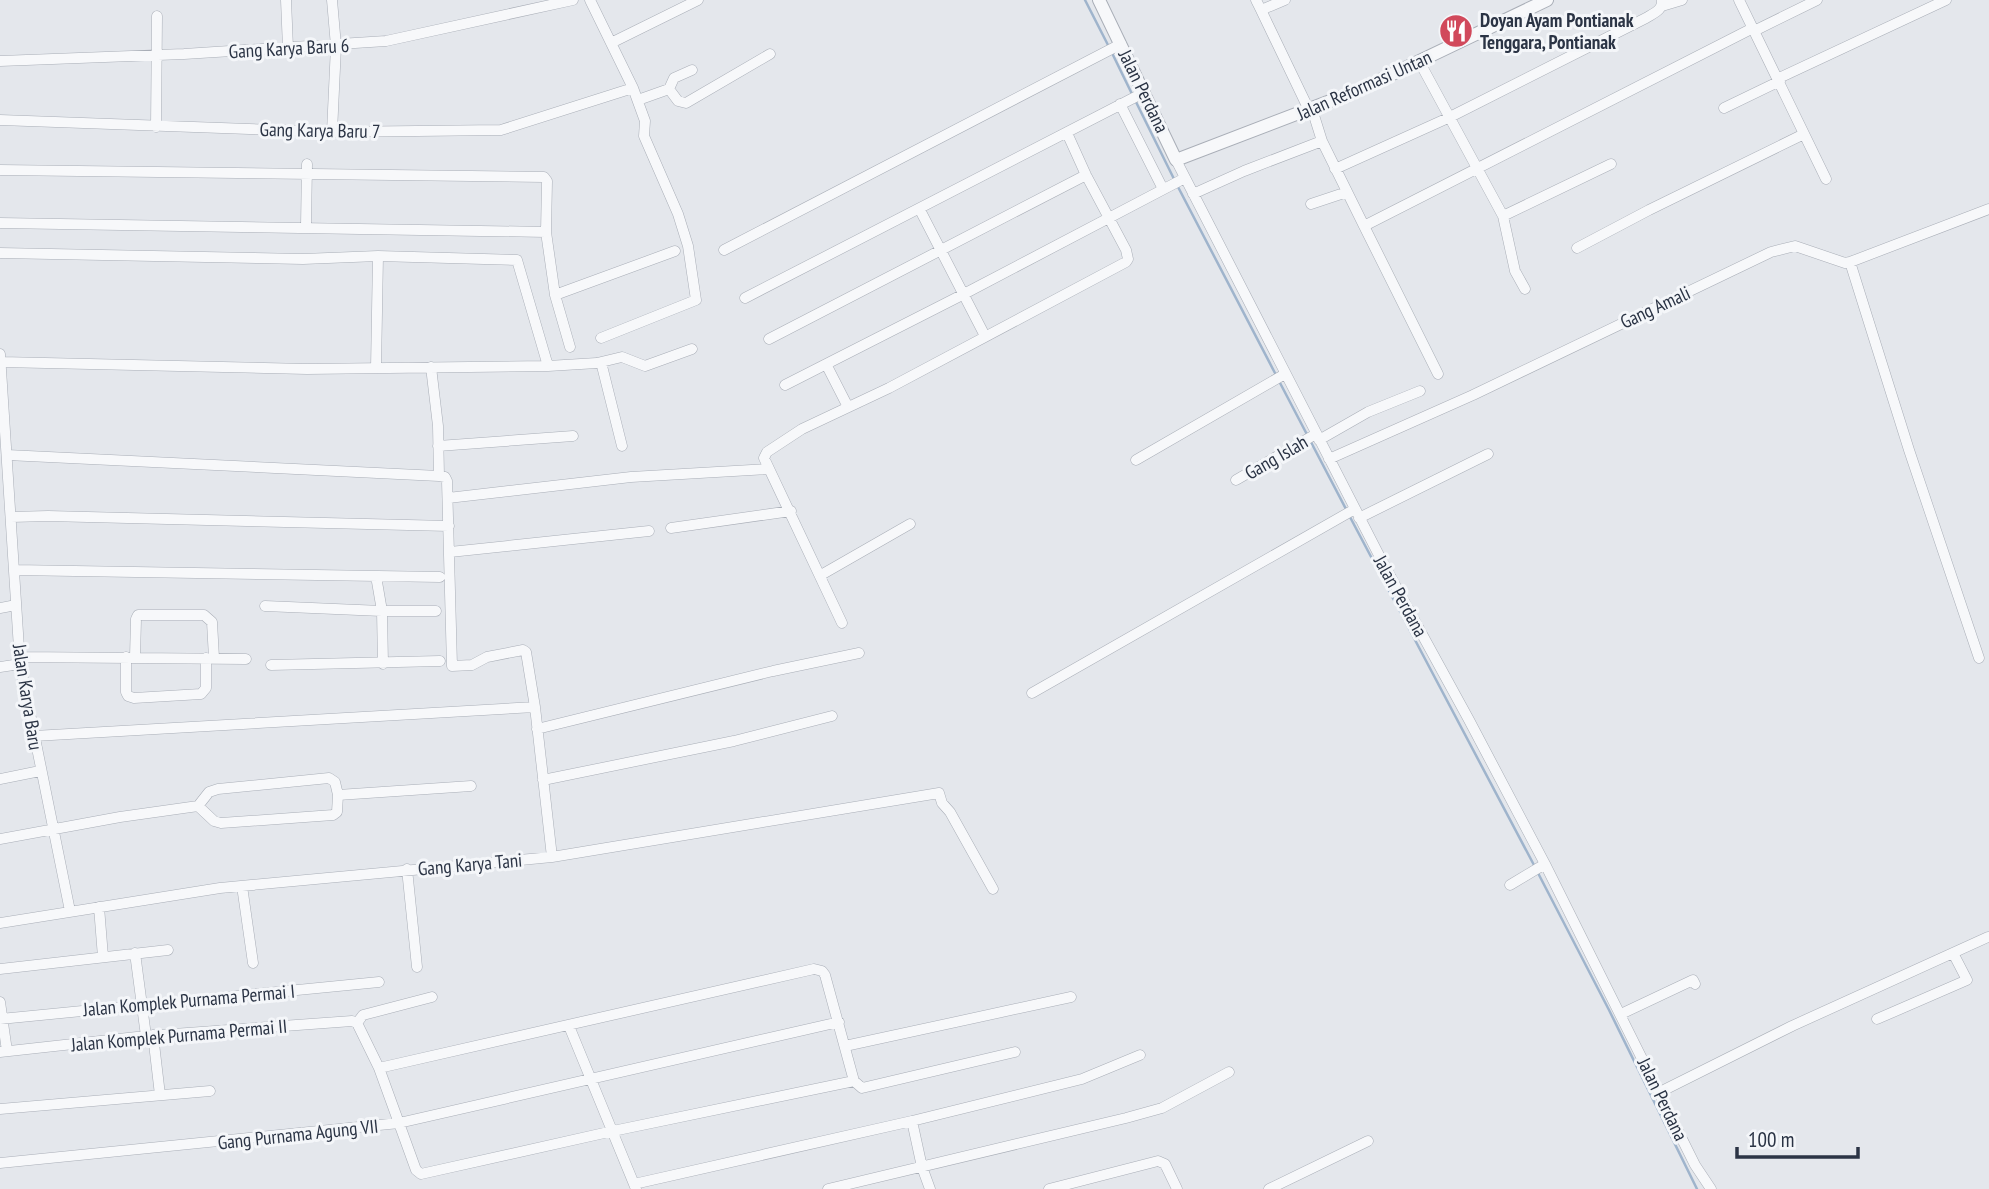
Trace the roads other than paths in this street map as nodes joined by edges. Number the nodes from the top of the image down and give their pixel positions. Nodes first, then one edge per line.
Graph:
1 (286, 0) edge
2 (332, 0) edge
3 (573, 0) edge
4 (590, 0) edge
5 (698, 0) edge
6 (1099, 0) edge
7 (1285, 0) edge
8 (1547, 0) edge
9 (1682, 0) edge
10 (1739, 0) edge
11 (1817, 0) edge
12 (1944, 1) edge
13 (1662, 3) edge
14 (1259, 5) edge
15 (156, 16) dead end
16 (1754, 29) junction
17 (611, 43) junction
18 (336, 46) junction
19 (288, 48) junction
20 (1115, 48) junction
21 (158, 54) junction
22 (770, 54) dead end
23 (0, 61) edge
24 (1419, 61) junction
25 (692, 70) dead end
26 (1779, 80) junction
27 (634, 88) junction
28 (669, 89) junction
29 (1141, 94) junction
30 (638, 100) junction
31 (1121, 104) junction
32 (1724, 108) dead end
33 (1310, 110) junction
34 (1448, 118) junction
35 (0, 120) edge
36 (156, 127) junction
37 (332, 132) junction
38 (1067, 134) junction
39 (1804, 134) junction
40 (1322, 141) junction
41 (1177, 160) junction
42 (1611, 164) dead end
43 (1476, 167) junction
44 (307, 169) junction
45 (1335, 169) junction
46 (0, 170) edge
47 (1086, 175) junction
48 (1826, 179) dead end
49 (1175, 183) junction
50 (1347, 192) junction
51 (1193, 194) junction
52 (1311, 204) dead end
53 (1989, 208) edge
54 (920, 210) junction
55 (1503, 216) junction
56 (1109, 218) junction
57 (0, 223) edge
58 (306, 226) junction
59 (1364, 226) junction
60 (546, 232) junction
61 (1577, 248) dead end
62 (724, 250) dead end
63 (675, 251) dead end
64 (940, 251) junction
65 (0, 253) edge
66 (378, 256) junction
67 (1850, 262) junction
68 (1525, 289) dead end
69 (555, 295) junction
70 (962, 295) junction
71 (745, 298) dead end
72 (985, 336) junction
73 (601, 338) dead end
74 (769, 339) dead end
75 (569, 347) dead end
76 (692, 349) dead end
77 (0, 355) edge
78 (1, 362) edge
79 (601, 362) junction
80 (826, 364) junction
81 (548, 366) junction
82 (430, 367) junction
83 (376, 368) junction
84 (1438, 374) dead end
85 (1280, 377) junction
86 (785, 385) dead end
87 (1420, 391) dead end
88 (1, 401) edge
89 (848, 407) junction
90 (573, 436) dead end
91 (1317, 437) junction
92 (438, 446) junction
93 (622, 446) dead end
94 (1488, 454) dead end
95 (7, 455) junction
96 (1329, 459) junction
97 (1136, 460) dead end
98 (768, 470) junction
99 (439, 476) junction
100 (1236, 480) dead end
101 (448, 498) junction
102 (790, 511) junction
103 (1352, 513) junction
104 (11, 517) junction
105 (910, 524) dead end
106 (449, 526) junction
107 (671, 528) dead end
108 (649, 531) dead end
109 (13, 547) junction
110 (0, 550) edge
111 (450, 552) junction
112 (14, 570) junction
113 (821, 575) junction
114 (376, 576) junction
115 (440, 577) dead end
116 (16, 605) junction
117 (265, 606) dead end
118 (0, 608) edge
119 (382, 611) junction
120 (436, 611) dead end
121 (842, 623) dead end
122 (859, 653) dead end
123 (131, 657) junction
124 (210, 658) junction
125 (1979, 658) dead end
126 (246, 659) dead end
127 (19, 660) junction
128 (440, 662) dead end
129 (383, 664) junction
130 (271, 665) dead end
131 (0, 667) edge
132 (1032, 693) dead end
133 (535, 707) junction
134 (832, 716) dead end
135 (537, 729) junction
136 (34, 736) junction
137 (40, 772) junction
138 (0, 779) edge
139 (544, 780) junction
140 (471, 786) dead end
141 (338, 795) junction
142 (198, 806) junction
143 (53, 830) junction
144 (0, 839) edge
145 (552, 857) junction
146 (1538, 867) junction
147 (407, 869) junction
148 (1510, 885) dead end
149 (242, 886) junction
150 (993, 889) dead end
151 (99, 907) junction
152 (70, 911) junction
153 (0, 923) edge
154 (1988, 937) edge
155 (168, 950) dead end
156 (135, 953) junction
157 (1953, 953) junction
158 (103, 957) junction
159 (253, 963) dead end
160 (417, 967) dead end
161 (0, 969) edge
162 (379, 982) dead end
163 (1695, 984) dead end
164 (1071, 996) dead end
165 (432, 997) dead end
166 (0, 1002) edge
167 (141, 1004) junction
168 (1621, 1014) junction
169 (0, 1019) edge
170 (1877, 1019) dead end
171 (839, 1022) junction
172 (357, 1023) junction
173 (569, 1026) junction
174 (150, 1035) junction
175 (845, 1046) junction
176 (4, 1051) edge
177 (1015, 1052) dead end
178 (1140, 1055) dead end
179 (379, 1068) junction
180 (1229, 1072) dead end
181 (591, 1079) junction
182 (854, 1081) junction
183 (211, 1091) dead end
184 (1660, 1092) junction
185 (160, 1095) junction
186 (0, 1109) edge
187 (912, 1121) junction
188 (399, 1123) junction
189 (613, 1130) junction
190 (1367, 1141) dead end
191 (0, 1163) edge
192 (922, 1167) junction
193 (635, 1186) edge
194 (828, 1189) edge
195 (930, 1189) edge
196 (1049, 1189) edge
197 (1177, 1189) edge
198 (1269, 1189) edge
199 (1711, 1189) edge

1 - 19 street
2 - 18 street
3 - 18 street, Gang Karya Baru 6
4 - 17 street
5 - 17 street
6 - 20 street, Jalan Perdana
7 - 14 street
8 - 24 street, Jalan Reformasi Untan
9 - 13 street
10 - 16 street
11 - 16 street
12 - 26 street
13 - 34 street
14 - 33 street
15 - 21 street
16 - 26 street
16 - 43 street
17 - 27 street
18 - 19 street, Gang Karya Baru 6
18 - 37 street
19 - 21 street, Gang Karya Baru 6
20 - 29 street, Jalan Perdana
20 - 62 street
21 - 23 street, Gang Karya Baru 6
21 - 36 street
22 - 28 street
24 - 33 street, Jalan Reformasi Untan
24 - 34 street
25 - 28 street
26 - 32 street
26 - 39 street
27 - 30 street
27 - 37 street, Gang Karya Baru 7
28 - 30 street
29 - 31 street
29 - 41 street, Jalan Perdana
30 - 73 street
31 - 38 street
31 - 49 street
33 - 40 street
33 - 41 street, Jalan Reformasi Untan
34 - 43 street
34 - 45 street
35 - 36 street, Gang Karya Baru 7
36 - 37 street, Gang Karya Baru 7
38 - 47 street
38 - 54 street
39 - 48 street
39 - 61 street
40 - 45 street
40 - 51 street
41 - 49 street, Jalan Perdana
42 - 55 street
43 - 55 street
43 - 59 street
44 - 46 street
44 - 58 street
44 - 60 street
45 - 50 street
47 - 56 street
47 - 64 street
49 - 51 street, Jalan Perdana
49 - 56 street
50 - 52 street
50 - 59 street
51 - 85 street, Jalan Perdana
53 - 67 street
54 - 64 street
54 - 71 street
55 - 68 street
56 - 70 street
56 - 72 street
57 - 58 street
58 - 60 street
59 - 84 street
60 - 69 street
63 - 69 street
64 - 70 street
64 - 74 street
65 - 66 street
66 - 81 street
66 - 83 street
67 - 96 street, Gang Amali
67 - 125 street
69 - 75 street
70 - 72 street
70 - 80 street
72 - 89 street
76 - 79 street
77 - 78 street, Jalan Karya Baru
78 - 83 street
78 - 88 street, Jalan Karya Baru
79 - 81 street
79 - 93 street
80 - 86 street
80 - 89 street
81 - 82 street
82 - 83 street
82 - 92 street
85 - 91 street, Jalan Perdana
85 - 97 street
87 - 91 street, Gang Islah
88 - 95 street, Jalan Karya Baru
89 - 98 street
90 - 92 street
91 - 96 street, Jalan Perdana
91 - 100 street, Gang Islah
92 - 99 street
94 - 103 street
95 - 99 street
95 - 104 street, Jalan Karya Baru
96 - 103 street, Jalan Perdana
98 - 101 street
98 - 102 street
99 - 101 street
101 - 106 street
102 - 107 street
102 - 113 street
103 - 132 street
103 - 146 street, Jalan Perdana
104 - 106 street
104 - 109 street, Jalan Karya Baru
105 - 113 street
106 - 111 street
108 - 111 street
109 - 110 street
109 - 112 street, Jalan Karya Baru
111 - 133 street
112 - 114 street
112 - 116 street, Jalan Karya Baru
113 - 121 street
114 - 115 street
114 - 119 street
116 - 118 street
116 - 127 street, Jalan Karya Baru
117 - 119 street
119 - 120 street
119 - 129 street
122 - 135 street
123 - 124 street
123 - 124 street
123 - 124 street
123 - 127 street
124 - 126 street
127 - 131 street
127 - 136 street, Jalan Karya Baru
128 - 129 street
129 - 130 street
133 - 135 street
133 - 136 street
134 - 139 street
135 - 139 street
136 - 137 street, Jalan Karya Baru
137 - 138 street
137 - 143 street, Jalan Karya Baru
139 - 145 street
140 - 141 street
141 - 142 street
141 - 142 street
142 - 143 street
143 - 144 street
143 - 152 street, Jalan Karya Baru
145 - 147 street, Gang Karya Tani
145 - 150 street, Gang Karya Tani
146 - 148 street
146 - 168 street, Jalan Perdana
147 - 149 street, Gang Karya Tani
147 - 160 street
149 - 151 street, Gang Karya Tani
149 - 159 street
151 - 152 street, Gang Karya Tani
151 - 158 street
152 - 153 street, Gang Karya Tani
154 - 157 street
155 - 156 street
156 - 158 street
156 - 167 street
157 - 170 street
157 - 184 street
158 - 161 street
162 - 167 street, Jalan Komplek Purnama Permai I
163 - 168 street
164 - 175 street
165 - 172 street
166 - 169 street
167 - 169 street, Jalan Komplek Purnama Permai I
167 - 174 street
168 - 184 street, Jalan Perdana
169 - 176 street
171 - 173 street
171 - 175 street
171 - 181 street, Gang Purnama Agung VII
172 - 174 street, Jalan Komplek Purnama Permai II
172 - 179 street
173 - 179 street
173 - 181 street
174 - 176 street, Jalan Komplek Purnama Permai II
174 - 185 street
175 - 182 street
177 - 182 street
178 - 187 street
179 - 188 street
180 - 192 street
181 - 188 street, Gang Purnama Agung VII
181 - 189 street
182 - 189 street
183 - 185 street
184 - 199 street, Jalan Perdana
185 - 186 street
187 - 192 street
187 - 193 street
188 - 189 street
188 - 191 street, Gang Purnama Agung VII
189 - 193 street
190 - 198 street
192 - 194 street
192 - 195 street
196 - 197 street

